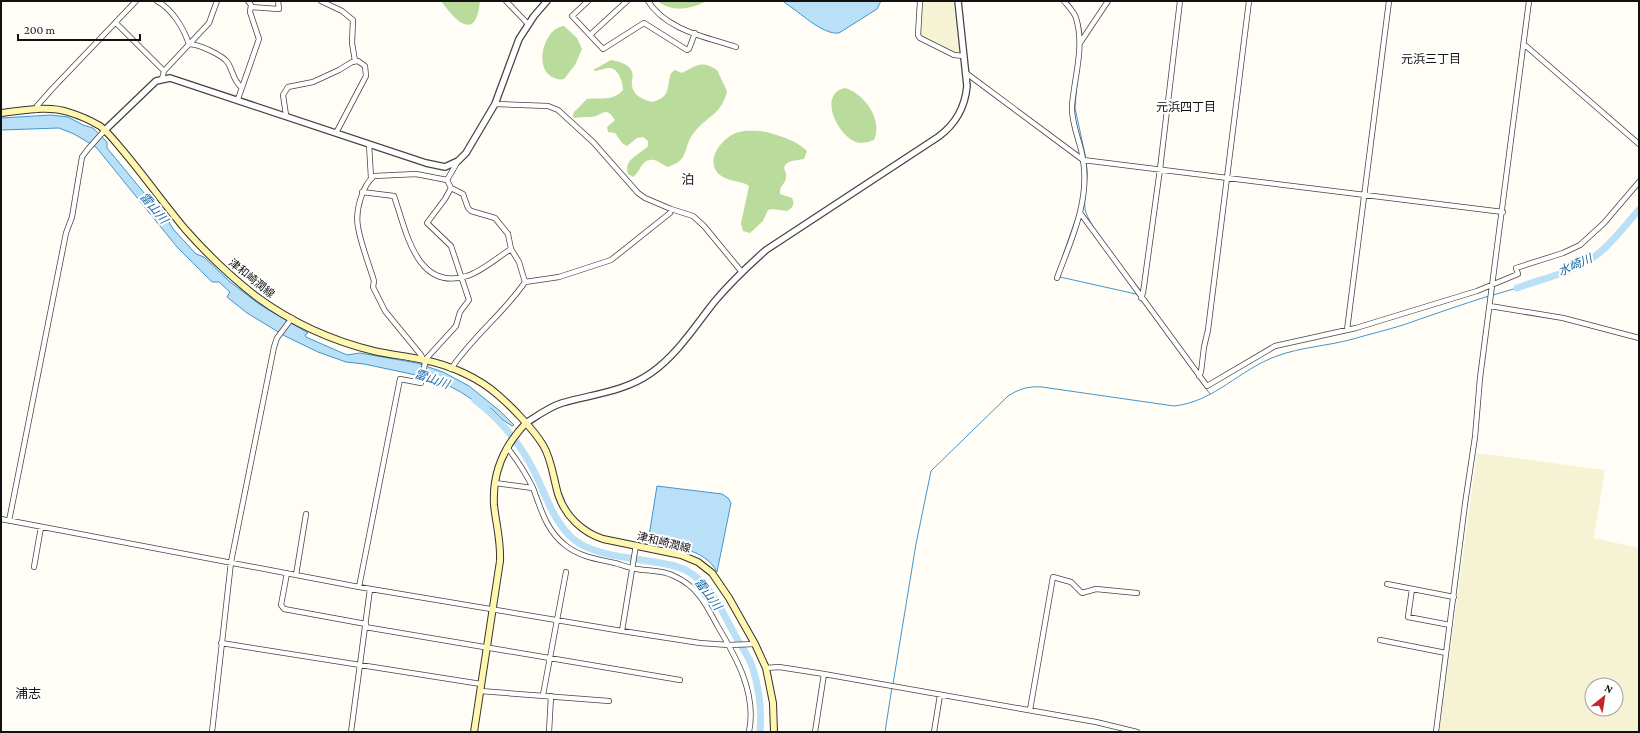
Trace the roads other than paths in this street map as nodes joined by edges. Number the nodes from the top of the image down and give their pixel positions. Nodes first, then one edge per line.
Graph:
1 (156, 1) edge
2 (169, 1) edge
3 (217, 1) edge
4 (248, 1) edge
5 (278, 1) edge
6 (321, 1) edge
7 (506, 1) edge
8 (547, 1) edge
9 (588, 1) edge
10 (627, 1) edge
11 (648, 1) edge
12 (920, 1) edge
13 (958, 1) edge
14 (1064, 1) edge
15 (1108, 1) edge
16 (1180, 1) edge
17 (1249, 1) edge
18 (1389, 1) edge
19 (1529, 1) edge
20 (133, 2) edge
21 (166, 6) junction
22 (251, 8) junction
23 (116, 23) junction
24 (528, 24) junction
25 (695, 33) junction
26 (590, 35) junction
27 (1080, 43) junction
28 (189, 44) junction
29 (1524, 45) junction
30 (736, 47) dead end
31 (964, 56) junction
32 (355, 61) junction
33 (164, 71) junction
34 (966, 73) junction
35 (162, 78) junction
36 (241, 87) junction
37 (238, 100) junction
38 (495, 104) junction
39 (36, 110) junction
40 (1, 113) edge
41 (286, 115) junction
42 (104, 131) junction
43 (336, 133) junction
44 (369, 144) junction
45 (1639, 144) edge
46 (1085, 160) junction
47 (458, 161) junction
48 (1160, 169) junction
49 (371, 178) junction
50 (1227, 178) junction
51 (447, 180) junction
52 (1639, 182) edge
53 (451, 188) junction
54 (362, 192) junction
55 (1364, 195) junction
56 (671, 209) junction
57 (1503, 212) junction
58 (1081, 214) junction
59 (511, 248) junction
60 (741, 271) junction
61 (1058, 276) dead end
62 (461, 278) junction
63 (525, 282) junction
64 (1493, 284) junction
65 (1142, 295) junction
66 (1490, 306) junction
67 (291, 319) junction
68 (1347, 330) junction
69 (1639, 338) edge
70 (425, 361) junction
71 (451, 369) junction
72 (1200, 374) junction
73 (526, 424) junction
74 (508, 445) junction
75 (495, 484) junction
76 (533, 488) junction
77 (306, 514) dead end
78 (1, 519) edge
79 (9, 521) junction
80 (41, 527) junction
81 (636, 545) junction
82 (231, 562) junction
83 (34, 567) dead end
84 (632, 568) junction
85 (566, 572) dead end
86 (287, 573) junction
87 (296, 575) junction
88 (1387, 584) dead end
89 (359, 587) junction
90 (370, 589) junction
91 (1412, 589) junction
92 (1137, 593) dead end
93 (1454, 596) junction
94 (492, 609) junction
95 (558, 620) junction
96 (1450, 625) junction
97 (365, 626) junction
98 (622, 631) junction
99 (1380, 640) dead end
100 (221, 643) junction
101 (755, 644) junction
102 (729, 645) junction
103 (487, 647) junction
104 (1446, 653) junction
105 (551, 658) junction
106 (360, 664) junction
107 (766, 668) junction
108 (824, 674) junction
109 (680, 680) dead end
110 (481, 687) junction
111 (544, 695) junction
112 (940, 695) junction
113 (551, 696) junction
114 (609, 701) dead end
115 (1030, 710) junction
116 (212, 732) edge
117 (351, 732) edge
118 (474, 732) edge
119 (549, 732) edge
120 (749, 732) edge
121 (774, 732) edge
122 (815, 732) edge
123 (934, 732) edge
124 (1137, 732) edge
125 (1436, 732) edge

1 - 21 street
2 - 21 street
3 - 28 street
4 - 22 street
5 - 22 street
6 - 32 street
7 - 24 street
8 - 24 street
9 - 26 street
10 - 26 street
11 - 25 street
12 - 31 street
13 - 31 street
14 - 27 street
15 - 27 street
16 - 48 street
17 - 50 street
18 - 55 street
19 - 29 street
20 - 23 street
21 - 28 street
22 - 36 street
23 - 33 street
23 - 39 street
24 - 38 street
25 - 26 street
25 - 30 street
27 - 46 street
28 - 33 street
28 - 36 street
29 - 45 street
29 - 57 street
31 - 34 street
32 - 41 street
32 - 43 street
33 - 35 street
34 - 46 street
34 - 60 street
35 - 37 street
35 - 42 street
36 - 37 street
37 - 41 street
38 - 47 street
38 - 56 street
39 - 40 main road, 津和崎潤線
39 - 42 main road, 津和崎潤線
41 - 43 street
42 - 67 main road, 津和崎潤線
42 - 79 street
43 - 44 street
44 - 47 street
44 - 49 street
46 - 48 street
46 - 58 street
47 - 51 street
48 - 50 street
48 - 65 street
49 - 51 street
49 - 54 street
50 - 55 street
50 - 72 street
51 - 53 street
52 - 64 street
53 - 59 street
53 - 62 street
54 - 62 street
54 - 70 street
55 - 57 street
55 - 68 street
56 - 60 street
56 - 63 street
57 - 64 street
58 - 61 street
58 - 65 street
59 - 62 street
59 - 63 street
60 - 73 street
62 - 70 street
63 - 71 street
64 - 66 street
64 - 68 street
65 - 72 street
66 - 69 street
66 - 93 street
67 - 70 main road, 津和崎潤線
67 - 82 street
68 - 72 street
70 - 71 main road, 津和崎潤線
70 - 89 street
71 - 73 main road, 津和崎潤線
73 - 74 main road
73 - 81 main road, 津和崎潤線
74 - 75 main road
74 - 76 street
75 - 76 street
75 - 94 main road
76 - 84 street
77 - 87 street
78 - 79 street
79 - 80 street
80 - 82 street
80 - 83 street
81 - 84 street
81 - 101 main road, 津和崎潤線
82 - 86 street
82 - 100 street
84 - 98 street
84 - 102 street
85 - 95 street
86 - 87 street
86 - 97 street
87 - 89 street
88 - 91 street
89 - 90 street
90 - 94 street
90 - 97 street
91 - 93 street
91 - 96 street
92 - 115 street
93 - 96 street
94 - 95 street
94 - 103 main road
95 - 98 street
95 - 105 street
96 - 104 street
97 - 103 street
97 - 106 street
98 - 102 street
99 - 104 street
100 - 106 street
100 - 116 street
101 - 102 street
101 - 107 main road, 津和崎潤線
102 - 120 street
103 - 105 street
103 - 110 main road
104 - 125 street
105 - 109 street
105 - 111 street
106 - 110 street
106 - 117 street
107 - 108 street
107 - 121 main road, 津和崎潤線
108 - 112 street
108 - 122 street
110 - 111 street
110 - 118 main road
111 - 113 street
112 - 115 street
112 - 123 street
113 - 114 street
113 - 119 street
115 - 124 street

